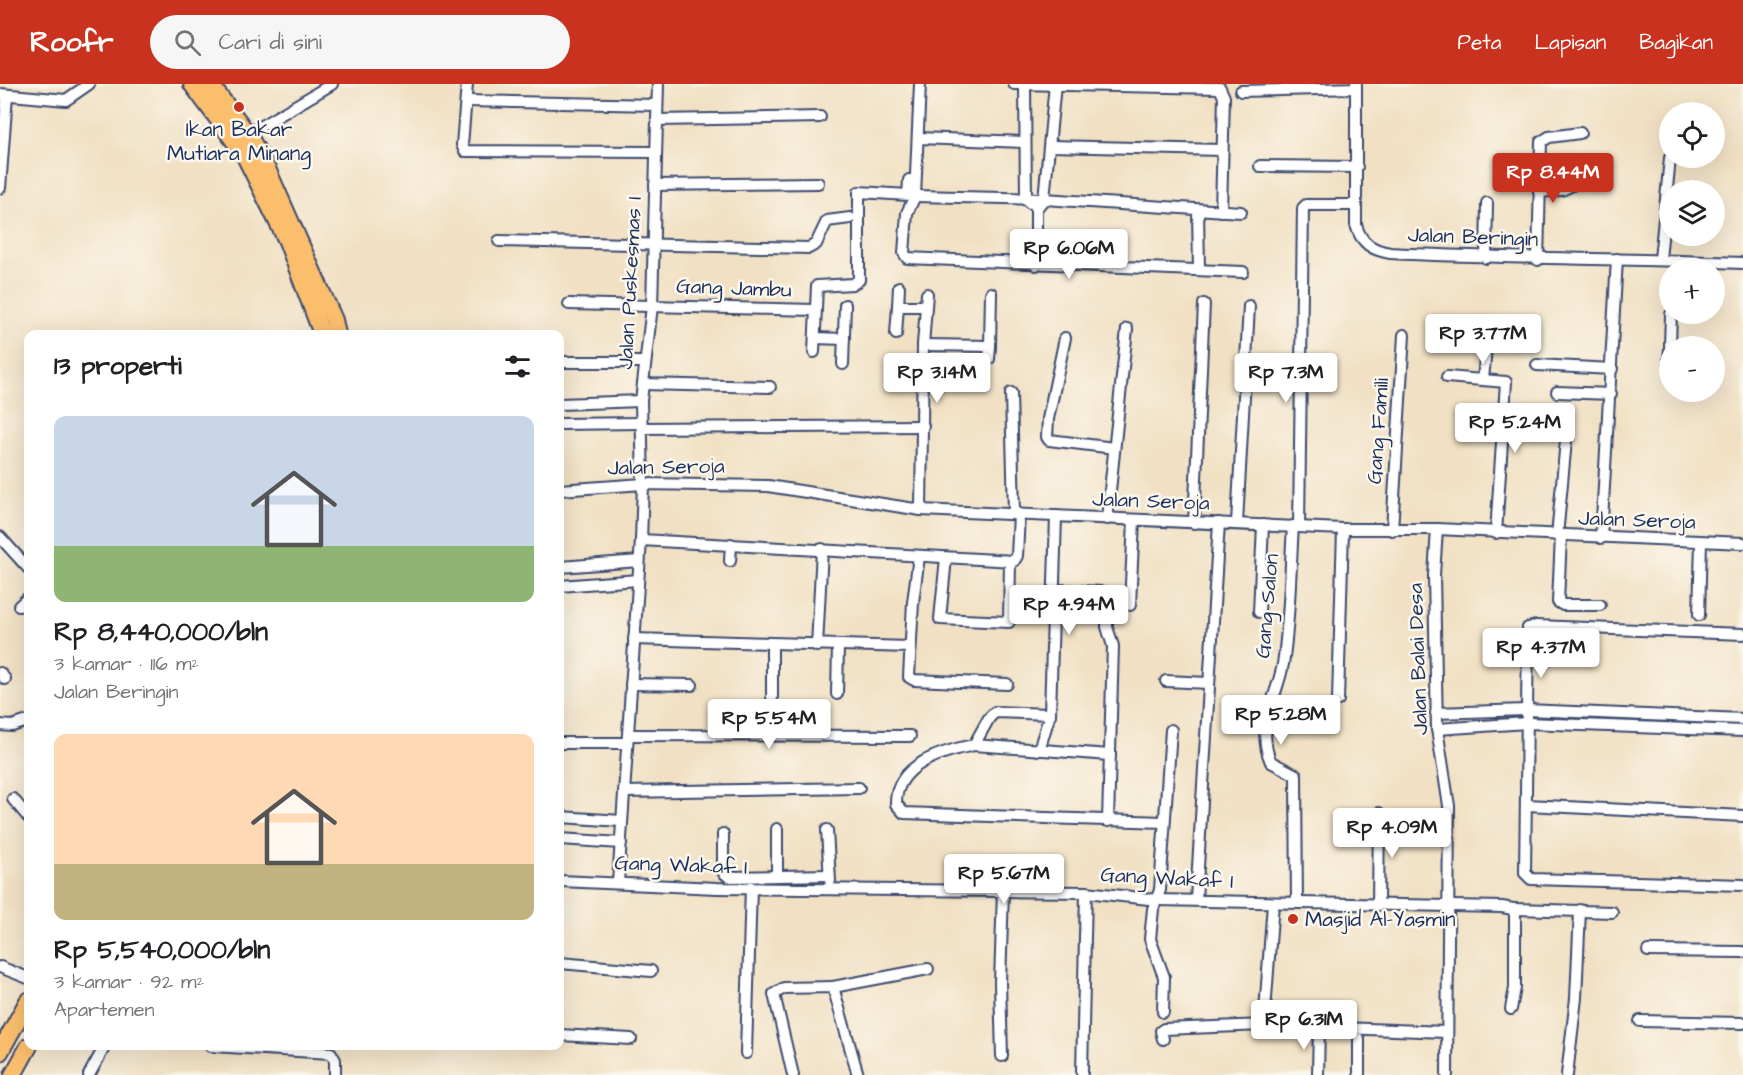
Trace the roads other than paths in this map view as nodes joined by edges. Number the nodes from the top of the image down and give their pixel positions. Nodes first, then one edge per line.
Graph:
1 (89, 84) edge
2 (192, 84) edge
3 (210, 84) edge
4 (332, 84) edge
5 (467, 84) edge
6 (658, 84) edge
7 (914, 84) edge
8 (920, 84) edge
9 (1014, 84) edge
10 (1024, 84) edge
11 (1042, 84) edge
12 (1052, 84) edge
13 (1158, 86) edge
14 (1356, 86) edge
15 (1241, 91) dead end
16 (4, 95) edge
17 (466, 101) junction
18 (657, 105) junction
19 (820, 117) dead end
20 (657, 120) junction
21 (248, 134) junction
22 (1580, 134) dead end
23 (918, 138) junction
24 (1025, 142) junction
25 (1050, 146) junction
26 (1222, 150) junction
27 (655, 152) junction
28 (1260, 166) dead end
29 (1357, 167) junction
30 (1669, 168) edge
31 (1597, 179) dead end
32 (818, 183) dead end
33 (655, 185) junction
34 (0, 188) edge
35 (1539, 192) junction
36 (915, 196) junction
37 (1044, 199) junction
38 (1026, 200) junction
39 (1486, 203) dead end
40 (1355, 205) junction
41 (1036, 209) junction
42 (1198, 210) junction
43 (1221, 211) junction
44 (1241, 212) dead end
45 (850, 218) dead end
46 (292, 238) junction
47 (500, 241) dead end
48 (654, 242) junction
49 (1486, 258) junction
50 (1660, 258) edge
51 (1617, 259) junction
52 (1659, 259) edge
53 (1538, 260) junction
54 (1725, 263) edge
55 (1743, 263) edge
56 (1036, 264) junction
57 (1199, 270) junction
58 (1243, 272) dead end
59 (899, 287) dead end
60 (991, 293) dead end
61 (569, 304) dead end
62 (1204, 304) dead end
63 (845, 305) dead end
64 (652, 306) junction
65 (898, 306) junction
66 (1249, 306) dead end
67 (816, 310) junction
68 (1488, 328) dead end
69 (1128, 329) dead end
70 (321, 330) edge
71 (336, 330) edge
72 (896, 334) dead end
73 (1404, 335) dead end
74 (815, 338) junction
75 (1065, 338) dead end
76 (844, 339) junction
77 (923, 345) junction
78 (990, 346) junction
79 (814, 352) dead end
80 (989, 359) dead end
81 (564, 362) edge
82 (645, 362) junction
83 (843, 364) dead end
84 (1537, 365) dead end
85 (1612, 369) junction
86 (1447, 377) dead end
87 (1483, 379) junction
88 (643, 384) junction
89 (771, 387) dead end
90 (1557, 392) dead end
91 (1011, 393) dead end
92 (1611, 394) junction
93 (641, 401) junction
94 (564, 404) edge
95 (564, 424) edge
96 (641, 425) junction
97 (923, 426) junction
98 (1567, 430) dead end
99 (1114, 448) junction
100 (643, 484) junction
101 (564, 490) edge
102 (921, 510) junction
103 (1017, 514) junction
104 (1056, 516) junction
105 (1107, 519) junction
106 (1134, 520) junction
107 (1194, 523) junction
108 (1219, 523) junction
109 (1237, 523) junction
110 (1263, 525) junction
111 (1296, 527) junction
112 (1343, 529) junction
113 (1437, 529) junction
114 (1392, 530) junction
115 (1496, 532) junction
116 (1559, 536) junction
117 (0, 537) edge
118 (1601, 538) junction
119 (641, 540) junction
120 (1701, 542) junction
121 (1743, 543) edge
122 (731, 544) junction
123 (822, 549) junction
124 (919, 556) junction
125 (946, 558) junction
126 (639, 561) junction
127 (730, 561) dead end
128 (1010, 561) junction
129 (24, 564) edge
130 (564, 567) edge
131 (638, 580) junction
132 (564, 586) edge
133 (1056, 590) junction
134 (24, 602) edge
135 (1130, 605) dead end
136 (1600, 605) dead end
137 (19, 606) dead end
138 (1259, 612) dead end
139 (1699, 615) dead end
140 (1743, 634) edge
141 (634, 639) junction
142 (772, 644) junction
143 (817, 646) junction
144 (838, 647) junction
145 (910, 647) junction
146 (1166, 681) dead end
147 (1209, 682) junction
148 (631, 684) junction
149 (1006, 684) dead end
150 (692, 685) dead end
151 (837, 694) dead end
152 (772, 698) dead end
153 (1338, 700) dead end
154 (1526, 710) junction
155 (1436, 713) junction
156 (1050, 714) junction
157 (1743, 719) edge
158 (24, 722) edge
159 (1527, 723) junction
160 (1669, 723) junction
161 (0, 725) edge
162 (1437, 729) junction
163 (1172, 730) dead end
164 (1743, 731) edge
165 (910, 736) dead end
166 (627, 739) junction
167 (564, 742) edge
168 (974, 745) junction
169 (1039, 750) junction
170 (1110, 754) junction
171 (859, 788) dead end
172 (624, 792) junction
173 (13, 800) dead end
174 (1527, 805) junction
175 (24, 812) edge
176 (1379, 813) dead end
177 (1743, 816) edge
178 (564, 817) edge
179 (622, 821) junction
180 (1108, 821) junction
181 (1164, 822) junction
182 (777, 829) dead end
183 (827, 830) dead end
184 (723, 834) dead end
185 (564, 839) edge
186 (621, 843) junction
187 (829, 875) junction
188 (777, 876) junction
189 (564, 881) edge
190 (618, 883) junction
191 (1743, 885) edge
192 (752, 887) junction
193 (831, 888) junction
194 (1003, 891) junction
195 (1086, 892) junction
196 (1158, 900) junction
197 (1196, 900) junction
198 (1273, 903) junction
199 (1297, 903) junction
200 (1378, 905) junction
201 (1449, 905) junction
202 (1513, 909) junction
203 (1580, 910) junction
204 (1612, 912) dead end
205 (1648, 951) dead end
206 (1743, 952) edge
207 (564, 963) edge
208 (0, 967) edge
209 (928, 969) dead end
210 (651, 971) dead end
211 (24, 976) edge
212 (833, 987) junction
213 (24, 1008) edge
214 (1511, 1009) dead end
215 (1163, 1012) dead end
216 (1640, 1022) dead end
217 (1743, 1023) edge
218 (1264, 1024) junction
219 (1319, 1026) junction
220 (1446, 1032) junction
221 (564, 1035) edge
222 (1359, 1038) dead end
223 (631, 1039) dead end
224 (1163, 1039) dead end
225 (28, 1050) edge
226 (103, 1050) edge
227 (280, 1050) edge
228 (0, 1052) edge
229 (746, 1053) dead end
230 (1002, 1056) dead end
231 (1082, 1073) dead end
232 (16, 1074) edge
233 (89, 1075) edge
234 (335, 1075) edge
235 (793, 1075) edge
236 (858, 1075) edge
237 (1318, 1075) edge
238 (1359, 1075) edge
239 (1447, 1075) edge
240 (1567, 1075) edge

1 - 16 street
2 - 46 main road
3 - 21 main road
4 - 21 street
5 - 17 street
6 - 18 street, Jalan Puskesmas I
7 - 67 street
8 - 23 street
9 - 10 street
10 - 11 street
10 - 24 street
11 - 12 street
12 - 13 street
12 - 25 street
13 - 26 street
14 - 15 street
14 - 29 street, Jalan Beringin
16 - 34 street
17 - 18 street
17 - 27 street
18 - 20 street, Jalan Puskesmas I
19 - 20 street
20 - 27 street, Jalan Puskesmas I
21 - 46 main road
22 - 35 street
23 - 24 street
23 - 36 street
24 - 38 street
25 - 26 street
25 - 37 street
26 - 43 street
27 - 33 street, Jalan Puskesmas I
28 - 29 street
29 - 40 street, Jalan Beringin
30 - 50 street
31 - 35 street
32 - 33 street
33 - 48 street, Jalan Puskesmas I
35 - 53 street
36 - 38 street
36 - 56 street
37 - 38 street
37 - 41 street
37 - 42 street
38 - 41 street
39 - 49 street
40 - 49 street, Jalan Beringin
40 - 111 street, Gang Salon
41 - 56 street
42 - 43 street
42 - 57 street
43 - 44 street
45 - 48 street
46 - 70 main road
46 - 71 main road
47 - 48 street
48 - 64 street, Jalan Puskesmas I
49 - 53 street, Jalan Beringin
51 - 52 street, Jalan Beringin
51 - 53 street, Jalan Beringin
51 - 85 street
54 - 55 street, Jalan Beringin
56 - 57 street
57 - 58 street
59 - 65 street
60 - 78 street
61 - 64 street, Gang Jambu
62 - 107 street
63 - 76 street
64 - 67 street, Gang Jambu
64 - 82 street, Jalan Puskesmas I
65 - 72 street
65 - 77 street
66 - 109 street
67 - 74 street
68 - 87 street
69 - 99 street
73 - 114 street, Gang Famili
74 - 76 street
74 - 79 street
75 - 99 street
76 - 83 street
77 - 78 street
77 - 97 street
78 - 80 street
81 - 82 street
82 - 88 street, Jalan Puskesmas I
84 - 85 street
85 - 92 street
86 - 87 street
87 - 115 street
88 - 89 street
88 - 93 street, Jalan Puskesmas I
90 - 92 street
91 - 103 street
92 - 118 street
93 - 94 street
93 - 96 street, Jalan Puskesmas I
95 - 96 street
96 - 97 street
96 - 100 street, Jalan Puskesmas I
97 - 102 street
98 - 116 street
99 - 105 street
100 - 101 street, Jalan Seroja
100 - 102 street, Jalan Seroja
100 - 119 street, Jalan Puskesmas I
102 - 103 street, Jalan Seroja
103 - 104 street, Jalan Seroja
103 - 128 street
104 - 105 street, Jalan Seroja
104 - 133 street
105 - 106 street, Jalan Seroja
106 - 107 street, Jalan Seroja
106 - 135 street
107 - 108 street, Jalan Seroja
108 - 109 street, Jalan Seroja
108 - 147 street
109 - 110 street, Jalan Seroja
110 - 111 street, Jalan Seroja
110 - 138 street
111 - 112 street, Jalan Seroja
111 - 199 street, Gang Salon
112 - 114 street, Jalan Seroja
112 - 153 street
113 - 114 street, Jalan Seroja
113 - 115 street, Jalan Seroja
113 - 155 street, Jalan Balai Desa
115 - 116 street, Jalan Seroja
116 - 118 street, Jalan Seroja
116 - 136 street
117 - 129 street
118 - 120 street, Jalan Seroja
119 - 122 street
119 - 126 street, Jalan Puskesmas I
120 - 121 street, Jalan Seroja
120 - 139 street
122 - 123 street
122 - 127 street
123 - 124 street
123 - 143 street
124 - 125 street
124 - 145 street
125 - 128 street
125 - 128 street
126 - 130 street
126 - 131 street, Jalan Puskesmas I
131 - 132 street
131 - 141 street, Jalan Puskesmas I
133 - 156 street
133 - 170 street
134 - 137 street
140 - 154 street
141 - 142 street
141 - 148 street, Jalan Puskesmas I
142 - 143 street
142 - 152 street
143 - 144 street
144 - 145 street
144 - 151 street
145 - 149 street
146 - 147 street
147 - 197 street
148 - 150 street
148 - 166 street, Jalan Puskesmas I
154 - 155 street
154 - 159 street
154 - 160 street
155 - 162 street, Jalan Balai Desa
156 - 168 street
156 - 169 street
157 - 160 street
158 - 161 street
159 - 160 street
159 - 162 street
159 - 174 street
160 - 164 street
162 - 201 street, Jalan Balai Desa
163 - 181 street
165 - 166 street
166 - 167 street
166 - 172 street, Jalan Puskesmas I
168 - 169 street
168 - 180 street
169 - 170 street
170 - 180 street
171 - 172 street
172 - 179 street, Jalan Puskesmas I
173 - 175 street
174 - 177 street
174 - 191 street
176 - 200 street
178 - 179 street
179 - 186 street, Jalan Puskesmas I
180 - 181 street
181 - 196 street
182 - 188 street
183 - 187 street
184 - 188 street
185 - 186 street
186 - 190 street, Jalan Puskesmas I
187 - 188 street
187 - 193 street
189 - 190 street, Gang Wakaf I
190 - 192 street, Gang Wakaf I
192 - 193 street, Gang Wakaf I
192 - 229 street
193 - 194 street, Gang Wakaf I
194 - 195 street, Gang Wakaf I
194 - 230 street
195 - 196 street, Gang Wakaf I
195 - 231 street
196 - 197 street, Gang Wakaf I
196 - 215 street
197 - 198 street, Gang Wakaf I
198 - 199 street, Gang Wakaf I
198 - 218 street
199 - 200 street, Gang Wakaf I
200 - 201 street, Gang Wakaf I
201 - 202 street, Gang Wakaf I
201 - 220 street, Jalan Balai Desa
202 - 203 street, Gang Wakaf I
202 - 214 street
203 - 204 street, Gang Wakaf I
203 - 240 street
205 - 206 street
207 - 210 street
208 - 211 street
209 - 212 street
212 - 235 street
212 - 236 street
213 - 228 main road
216 - 217 street
218 - 219 street
218 - 224 street
219 - 220 street
219 - 237 street
220 - 239 street, Jalan Balai Desa
221 - 223 street
222 - 238 street
225 - 232 main road
226 - 233 street
227 - 234 street

